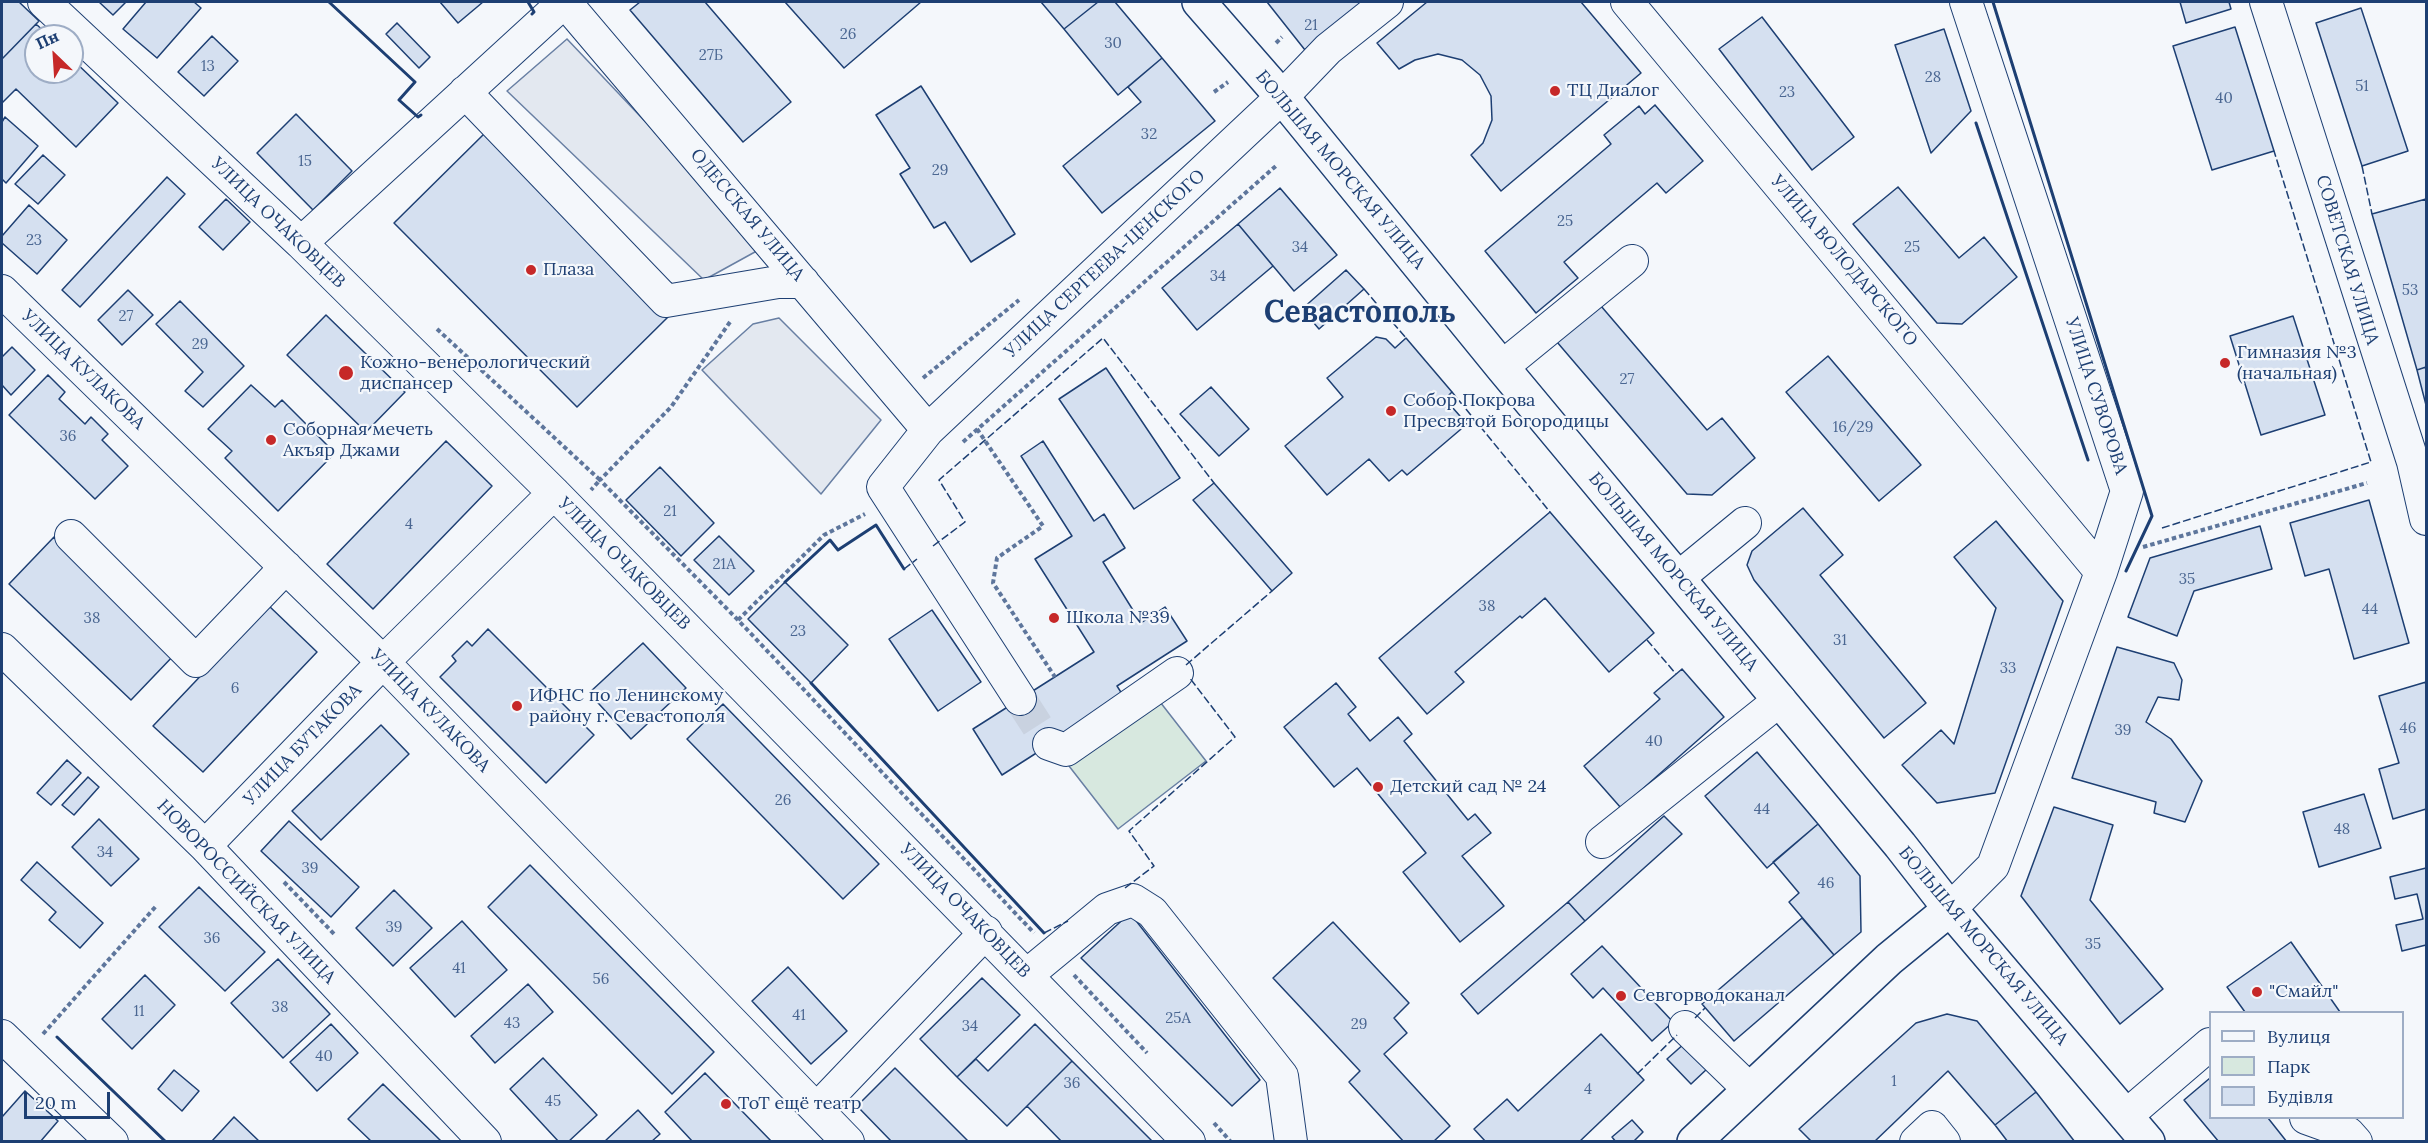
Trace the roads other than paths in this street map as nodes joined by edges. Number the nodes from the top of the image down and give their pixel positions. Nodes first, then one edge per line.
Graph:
1 (44, 2) edge
2 (565, 2) edge
3 (1199, 2) edge
4 (1387, 2) edge
5 (1627, 2) edge
6 (1966, 2) edge
7 (2266, 2) edge
8 (465, 93) junction
9 (1282, 97) junction
10 (301, 243) junction
11 (1632, 261) dead end
12 (803, 282) junction
13 (2, 291) edge
14 (1502, 367) junction
15 (2398, 421) junction
16 (927, 430) junction
17 (2427, 442) edge
18 (554, 493) junction
19 (2427, 519) edge
20 (1745, 523) dead end
21 (71, 536) dead end
22 (286, 567) junction
23 (2101, 572) junction
24 (1678, 578) junction
25 (2, 649) edge
26 (384, 662) junction
27 (1178, 673) dead end
28 (1020, 699) tunnel mouth
29 (1780, 700) junction
30 (1050, 744) dead end
31 (1602, 842) dead end
32 (205, 846) junction
33 (1950, 909) junction
34 (986, 932) junction
35 (1027, 975) junction
36 (1686, 1027) dead end
37 (2, 1036) edge
38 (2209, 1046) edge
39 (1749, 1089) junction
40 (817, 1109) junction
41 (2126, 1116) junction
42 (2309, 1119) edge
43 (112, 1142) edge
44 (485, 1142) edge
45 (848, 1142) edge
46 (1189, 1142) edge
47 (1292, 1142) edge
48 (1694, 1142) edge
49 (1916, 1142) edge
50 (1944, 1142) edge
51 (2148, 1142) edge
52 (2356, 1142) edge

1 - 10 street, УЛИЦА ОЧАКОВЦЕВ
2 - 8 street
2 - 12 street, ОДЕССКАЯ УЛИЦА
3 - 9 main road, БОЛЬШАЯ МОРСКАЯ УЛИЦА
4 - 9 street, УЛИЦА СЕРГЕЕВА-ЦЕНСКОГО
5 - 23 street, УЛИЦА ВОЛОДАРСКОГО
6 - 23 street, УЛИЦА СУВОРОВА
7 - 15 street, СОВЕТСКАЯ УЛИЦА
8 - 10 street
8 - 12 street
9 - 14 main road, БОЛЬШАЯ МОРСКАЯ УЛИЦА
9 - 16 street, УЛИЦА СЕРГЕЕВА-ЦЕНСКОГО
10 - 18 street, УЛИЦА ОЧАКОВЦЕВ
11 - 14 street
12 - 16 street, ОДЕССКАЯ УЛИЦА
13 - 22 street, УЛИЦА КУЛАКОВА
14 - 24 main road, БОЛЬШАЯ МОРСКАЯ УЛИЦА
15 - 17 street
15 - 19 street, СОВЕТСКАЯ УЛИЦА
16 - 28 street, УЛИЦА СЕРГЕЕВА-ЦЕНСКОГО
18 - 26 street, УЛИЦА БУТАКОВА
18 - 34 street, УЛИЦА ОЧАКОВЦЕВ
20 - 24 street
21 - 22 street
22 - 26 street, УЛИЦА КУЛАКОВА
23 - 33 street, УЛИЦА СУВОРОВА
24 - 29 main road, БОЛЬШАЯ МОРСКАЯ УЛИЦА
25 - 32 street, НОВОРОССИЙСКАЯ УЛИЦА
26 - 32 street, УЛИЦА БУТАКОВА
26 - 40 street, УЛИЦА КУЛАКОВА
27 - 30 street
29 - 31 street
29 - 33 main road, БОЛЬШАЯ МОРСКАЯ УЛИЦА
32 - 44 street, НОВОРОССИЙСКАЯ УЛИЦА
33 - 39 main road
33 - 41 main road, БОЛЬШАЯ МОРСКАЯ УЛИЦА
34 - 35 street, УЛИЦА ОЧАКОВЦЕВ
34 - 40 street
35 - 46 street, УЛИЦА ОЧАКОВЦЕВ
35 - 47 street
36 - 39 street
37 - 43 street
38 - 41 street
39 - 48 main road
40 - 45 street, УЛИЦА КУЛАКОВА
41 - 51 main road, БОЛЬШАЯ МОРСКАЯ УЛИЦА
42 - 52 street
49 - 50 street

